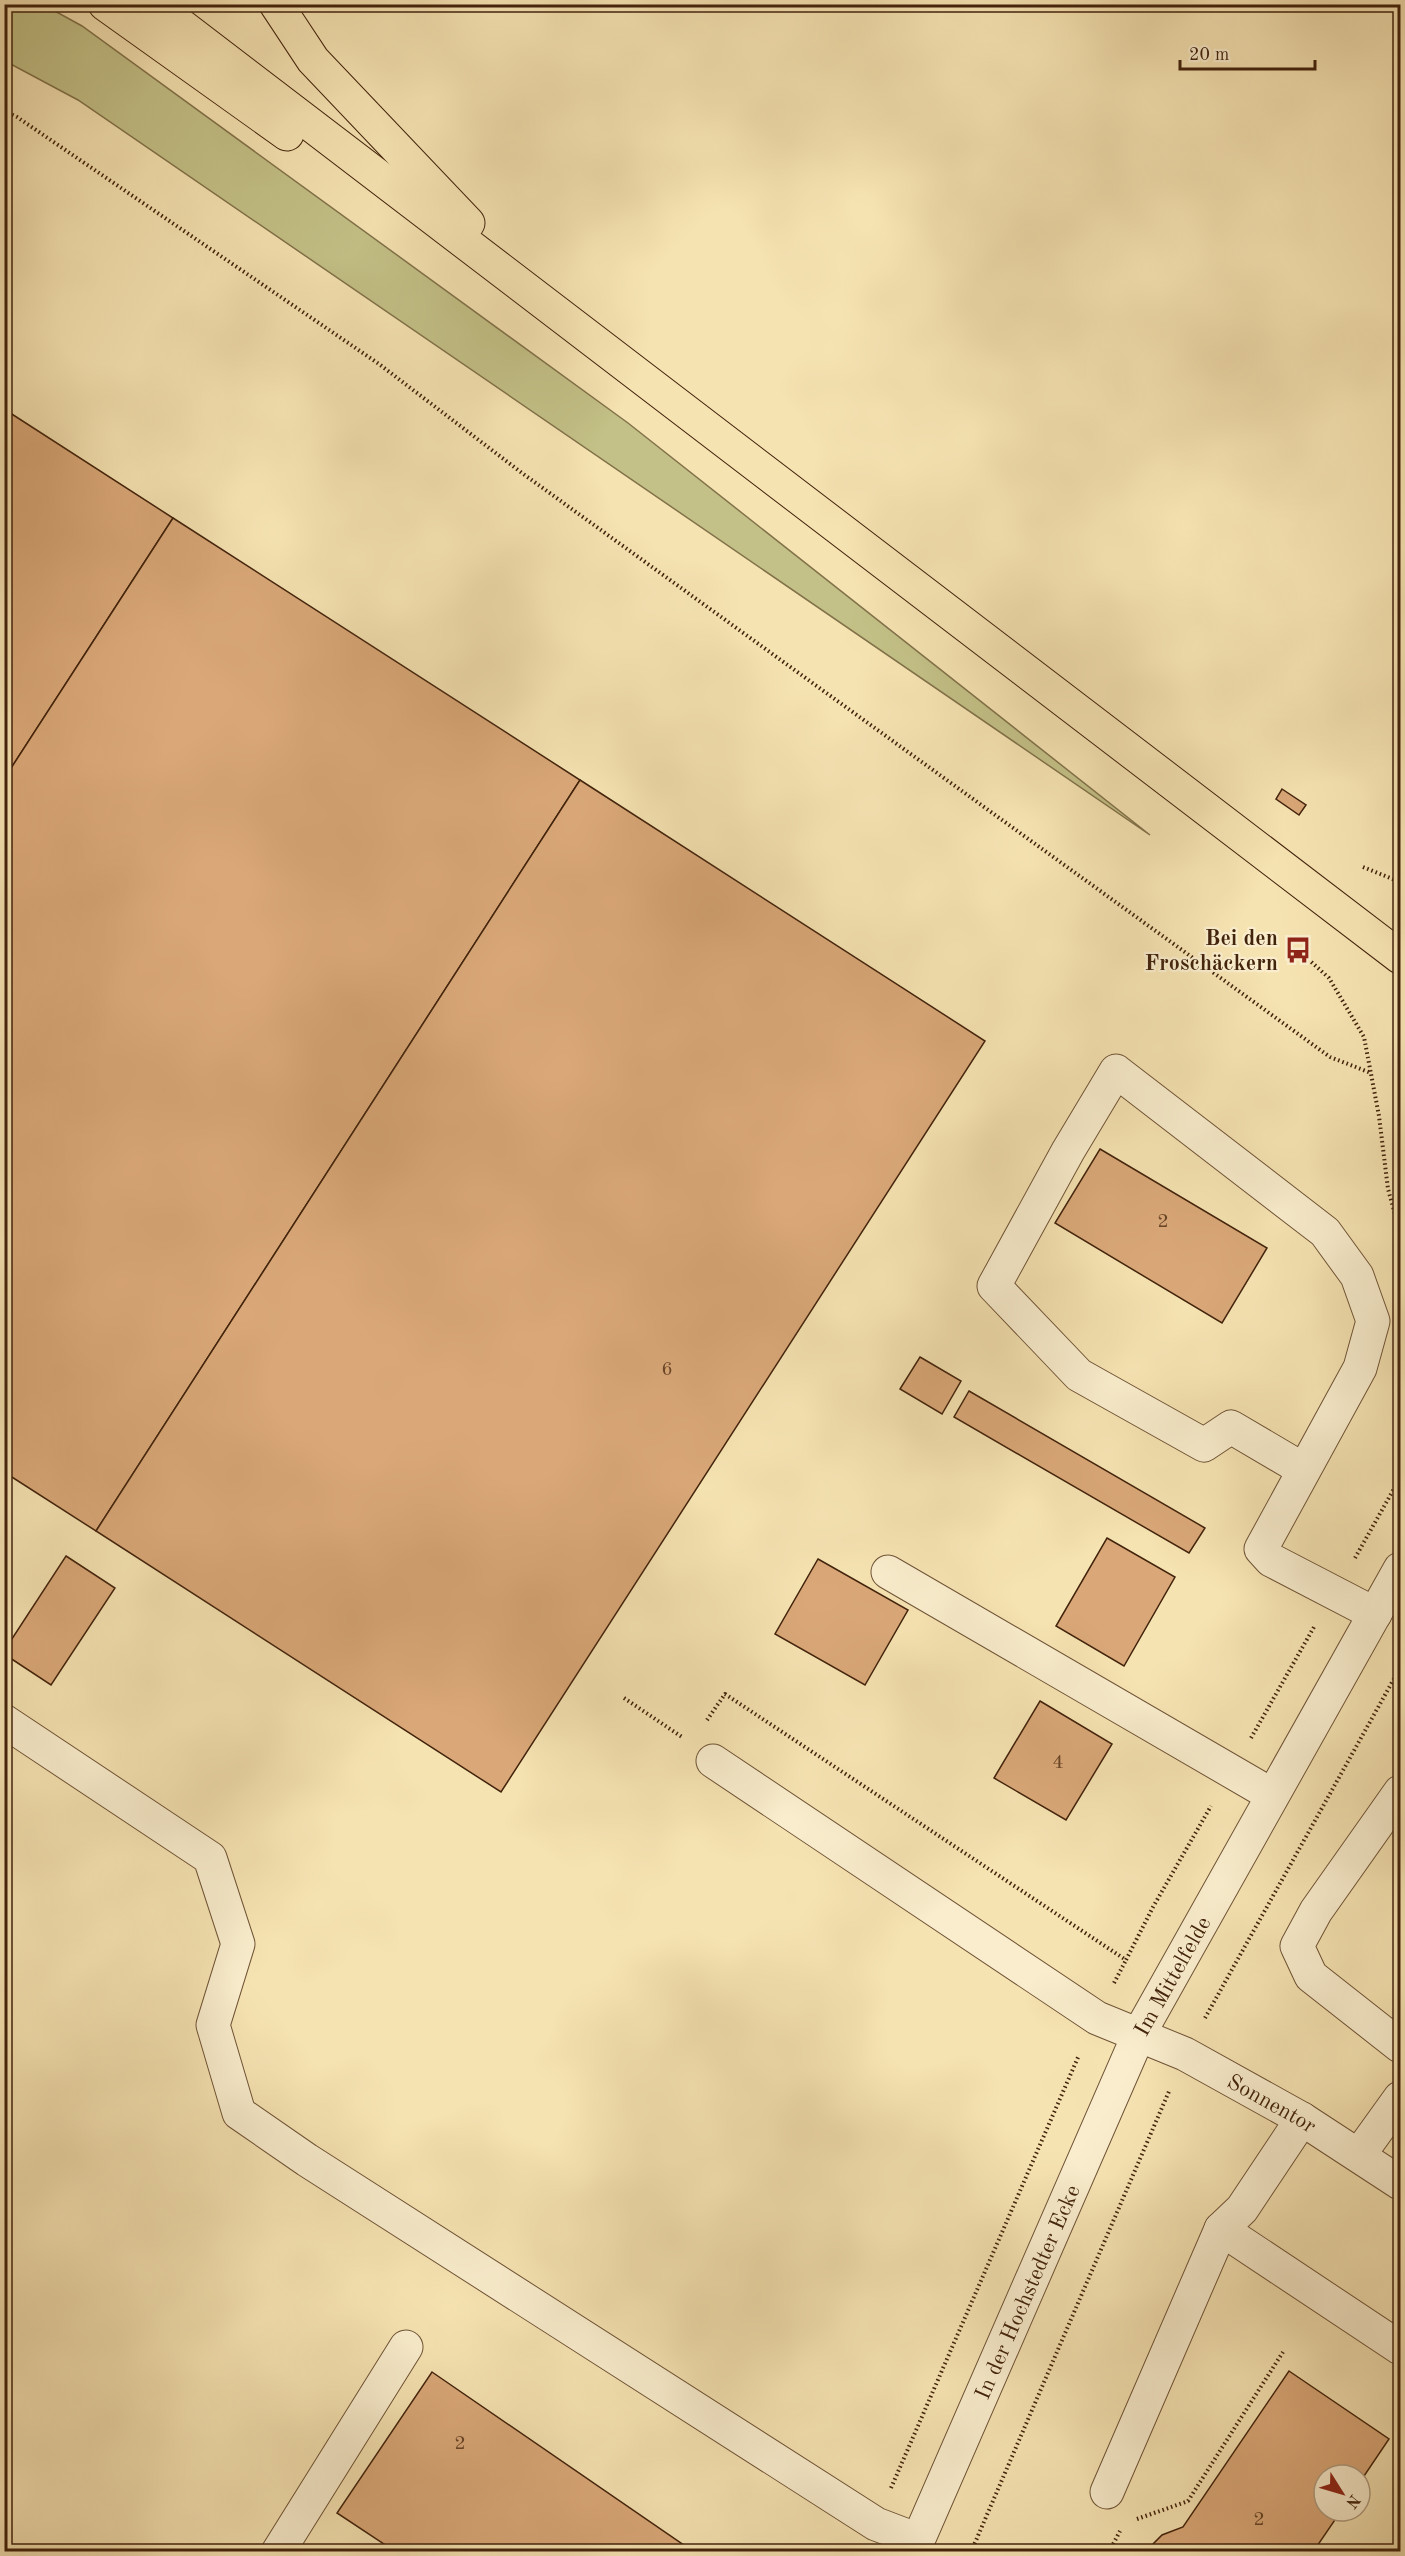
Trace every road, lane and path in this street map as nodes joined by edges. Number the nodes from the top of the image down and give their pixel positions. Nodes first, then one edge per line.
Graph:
1 (105, 4) edge
2 (153, 4) edge
3 (276, 4) edge
4 (4, 111) edge
5 (563, 317) junction
6 (1363, 867) dead end
7 (1401, 882) edge
8 (1298, 950) dead end
9 (1401, 957) edge
10 (1371, 1073) junction
11 (1401, 1232) edge
12 (1304, 1470) junction
13 (1401, 1478) edge
14 (1401, 1569) edge
15 (888, 1572) dead end
16 (1334, 1594) junction
17 (1375, 1614) junction
18 (1401, 1668) edge
19 (624, 1698) dead end
20 (4, 1721) edge
21 (705, 1724) dead end
22 (683, 1738) dead end
23 (712, 1761) dead end
24 (1232, 1772) junction
25 (1401, 1792) edge
26 (1272, 1794) junction
27 (1126, 1960) junction
28 (1097, 2018) junction
29 (1139, 2034) junction
30 (1401, 2046) edge
31 (1185, 2054) junction
32 (1401, 2098) edge
33 (1302, 2119) junction
34 (1359, 2156) junction
35 (1401, 2182) edge
36 (1221, 2229) junction
37 (406, 2347) dead end
38 (1401, 2348) edge
39 (1283, 2352) dead end
40 (1107, 2492) dead end
41 (1135, 2519) dead end
42 (1124, 2523) dead end
43 (876, 2524) junction
44 (915, 2546) edge
45 (278, 2552) edge
46 (971, 2552) edge
47 (1109, 2552) edge

1 - 5 highway
2 - 5 highway
3 - 5 highway
4 - 10 path
5 - 9 highway
6 - 7 path
8 - 10 path
10 - 11 path
12 - 12 street
12 - 16 street
13 - 16 path
14 - 17 street, Im Mittelfelde
15 - 24 street
16 - 17 street
16 - 24 path
17 - 26 street, Im Mittelfelde
18 - 31 path
19 - 22 path
20 - 43 street
21 - 27 path
23 - 28 street, Im Mittelfelde
24 - 26 street
24 - 27 path
25 - 30 street
26 - 29 street, Im Mittelfelde
27 - 28 path
28 - 29 street, Im Mittelfelde
28 - 43 path
29 - 31 street, Sonnentor
29 - 44 street, In der Hochstedter Ecke
31 - 33 street, Sonnentor
31 - 46 path
32 - 34 street
33 - 34 street, Sonnentor
33 - 36 street
34 - 35 street, Sonnentor
36 - 38 street
36 - 40 street
37 - 45 street
39 - 41 path
42 - 47 path
43 - 44 street

